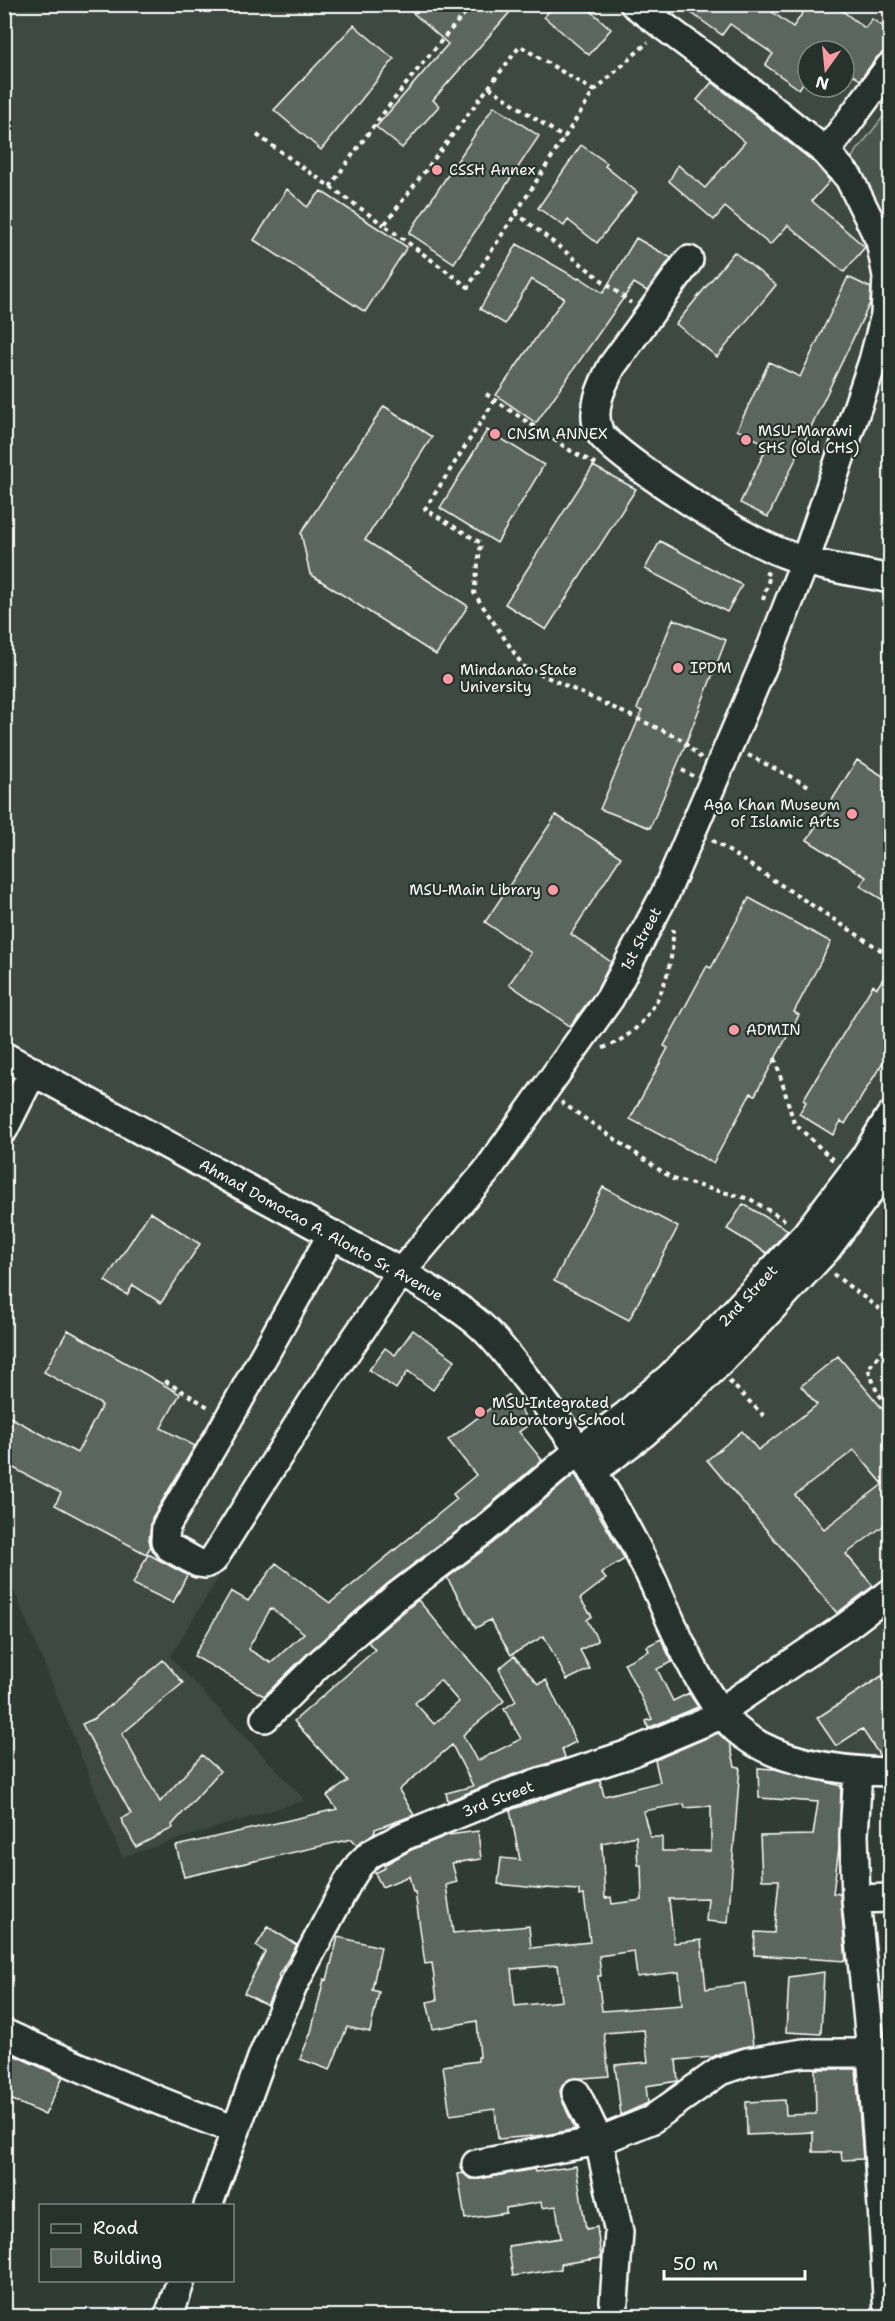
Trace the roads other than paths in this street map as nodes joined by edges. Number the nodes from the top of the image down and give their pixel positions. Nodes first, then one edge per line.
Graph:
1 (634, 4) edge
2 (891, 66) edge
3 (826, 152) junction
4 (689, 260) dead end
5 (805, 561) junction
6 (891, 579) edge
7 (4, 1056) edge
8 (33, 1071) junction
9 (891, 1116) edge
10 (4, 1129) edge
11 (891, 1164) edge
12 (332, 1234) junction
13 (401, 1272) junction
14 (585, 1461) junction
15 (891, 1593) edge
16 (723, 1713) junction
17 (265, 1718) dead end
18 (858, 1771) junction
19 (891, 1772) edge
20 (891, 1898) edge
21 (856, 1899) junction
22 (4, 2032) edge
23 (881, 2052) edge
24 (576, 2093) dead end
25 (236, 2130) junction
26 (599, 2141) junction
27 (476, 2164) dead end
28 (208, 2204) edge
29 (887, 2221) edge
30 (180, 2282) edge
31 (168, 2316) edge
32 (613, 2316) edge
33 (888, 2316) edge

1 - 3 street, 1st Street
2 - 3 street
3 - 5 street, 1st Street
4 - 5 street
5 - 6 street
5 - 13 street, 1st Street
7 - 8 street, Ahmad Domocao A. Alonto Sr. Avenue
8 - 10 street
8 - 12 street, Ahmad Domocao A. Alonto Sr. Avenue
9 - 14 street, 2nd Street
11 - 14 street, 2nd Street
12 - 13 street, Ahmad Domocao A. Alonto Sr. Avenue
12 - 13 street, 1st Street
13 - 14 street, Ahmad Domocao A. Alonto Sr. Avenue
14 - 16 street, Ahmad Domocao A. Alonto Sr. Avenue
14 - 17 street
15 - 16 street, 3rd Street
16 - 18 street, Ahmad Domocao A. Alonto Sr. Avenue
16 - 25 street, 3rd Street
18 - 19 street, Ahmad Domocao A. Alonto Sr. Avenue
18 - 21 street
20 - 21 street
21 - 23 street
22 - 25 street
23 - 26 street
23 - 29 street
24 - 26 street
25 - 28 street, 3rd Street
26 - 27 street
26 - 32 street
29 - 33 street
30 - 31 street

